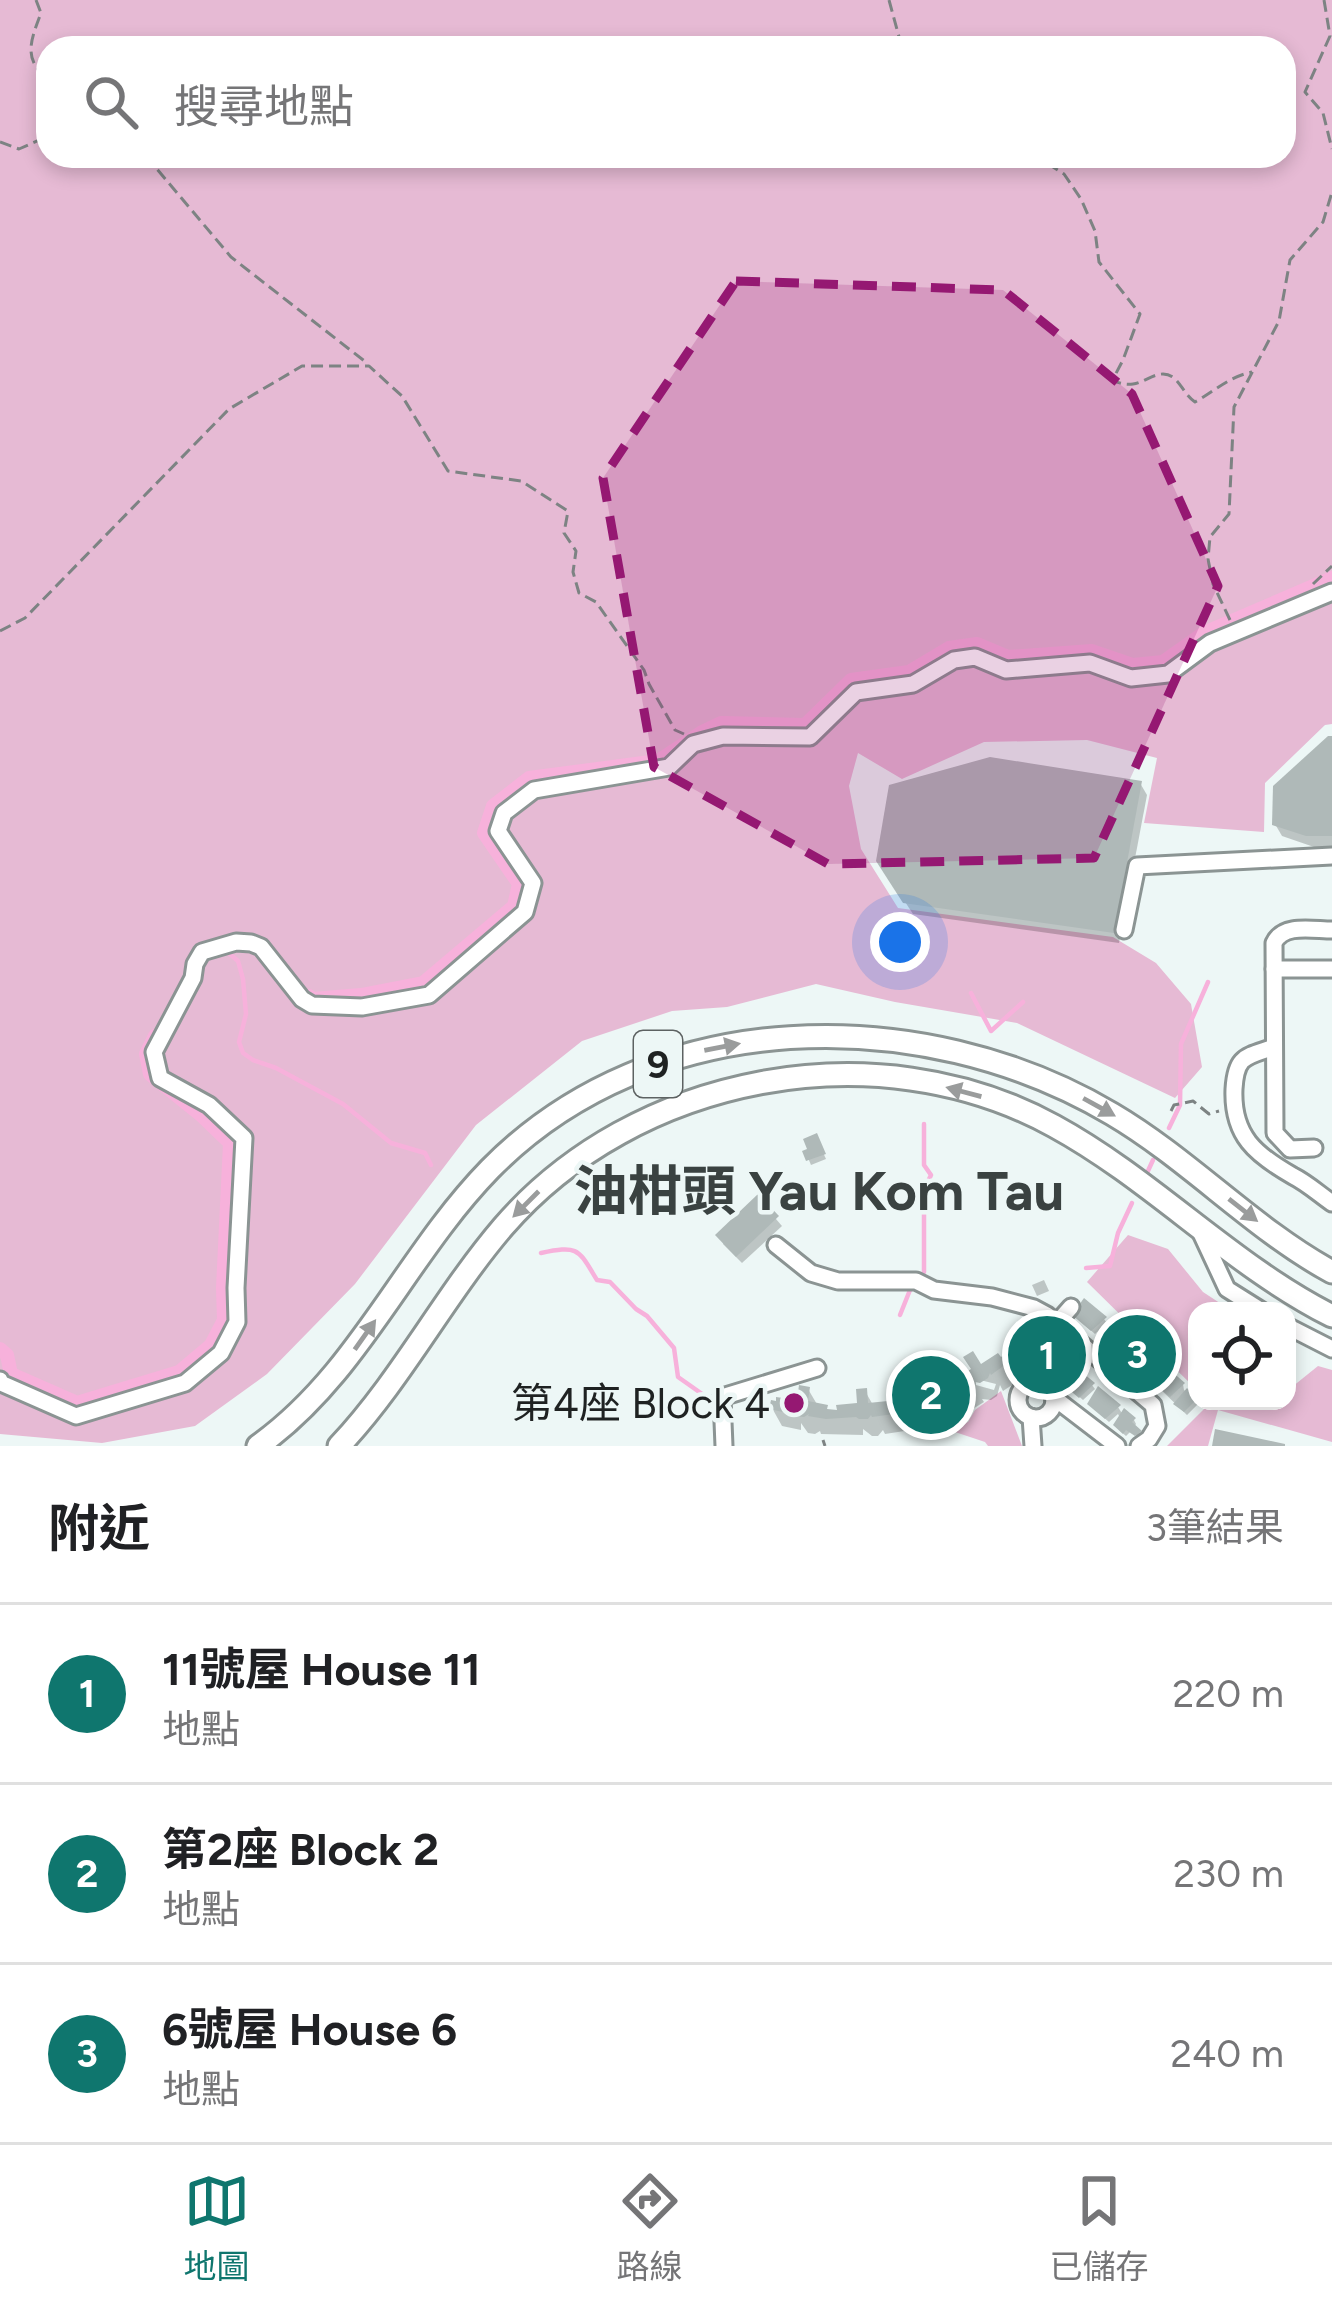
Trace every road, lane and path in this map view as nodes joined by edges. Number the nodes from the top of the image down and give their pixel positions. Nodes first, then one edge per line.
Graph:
1 (36, 0) edge
2 (889, 0) edge
3 (1324, 0) edge
4 (899, 36) edge
5 (36, 70) edge
6 (36, 141) edge
7 (0, 142) edge
8 (1332, 149) edge
9 (156, 168) edge
10 (1055, 168) edge
11 (1332, 192) edge
12 (369, 365) junction
13 (1252, 372) junction
14 (1332, 566) edge
15 (1316, 581) dead end
16 (1332, 592) edge
17 (1228, 615) dead end
18 (0, 631) edge
19 (686, 735) dead end
20 (1332, 856) edge
21 (1124, 930) dead end
22 (1332, 930) edge
23 (1274, 969) junction
24 (1332, 969) edge
25 (1274, 1047) junction
26 (1230, 1107) dead end
27 (1171, 1111) dead end
28 (1314, 1148) dead end
29 (1332, 1203) edge
30 (1199, 1227) junction
31 (776, 1245) dead end
32 (1332, 1272) edge
33 (1248, 1302) edge
34 (1071, 1307) dead end
35 (1332, 1316) edge
36 (1057, 1322) junction
37 (1296, 1331) edge
38 (1042, 1340) dead end
39 (1332, 1349) edge
40 (818, 1368) dead end
41 (0, 1380) edge
42 (1053, 1397) junction
43 (1036, 1428) edge
44 (258, 1446) edge
45 (339, 1446) edge
46 (724, 1446) edge
47 (1118, 1446) edge
48 (1139, 1446) edge

1 - 5 path
2 - 4 path
3 - 8 path
6 - 7 path
9 - 12 path
10 - 13 path
11 - 13 path
12 - 18 path
12 - 19 path
13 - 17 path
14 - 15 path
16 - 41 lane
20 - 21 lane
22 - 23 lane
23 - 24 lane
23 - 25 lane
25 - 28 lane
25 - 29 lane
26 - 27 path
30 - 33 lane
30 - 35 highway, 9
30 -> 45 highway, 9
31 - 36 lane
44 -> 32 highway, 9
34 - 36 lane
36 - 38 lane
36 - 48 lane
37 - 39 lane
40 - 46 lane
42 - 43 lane
42 - 43 lane
42 - 47 lane

